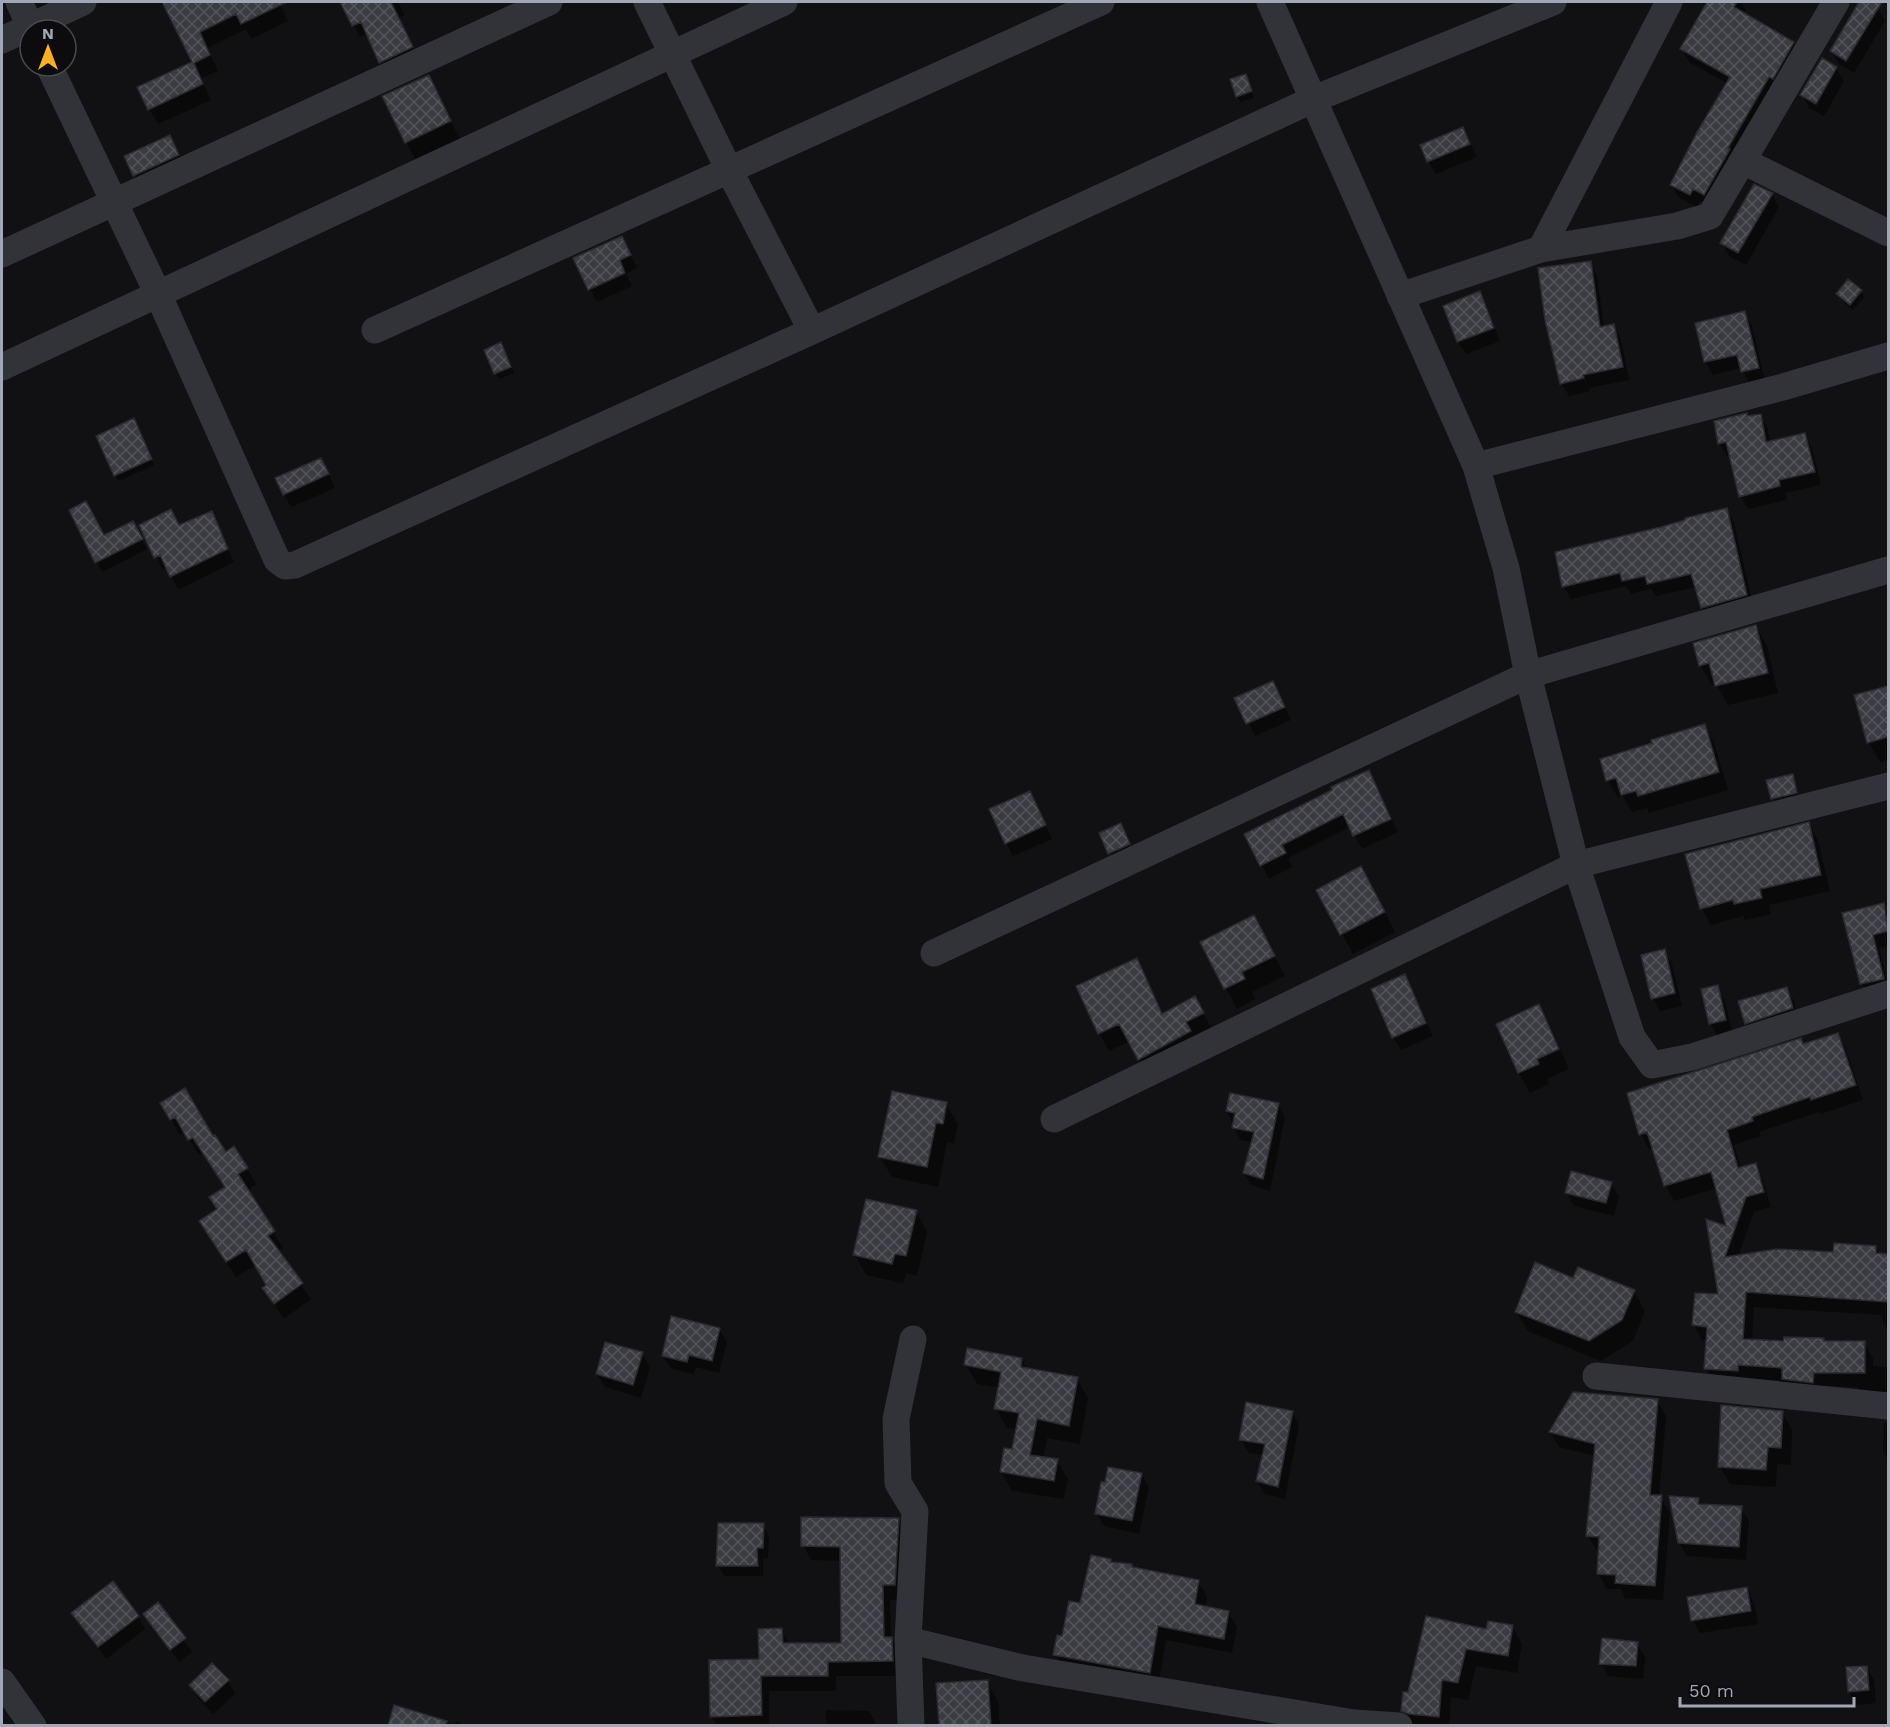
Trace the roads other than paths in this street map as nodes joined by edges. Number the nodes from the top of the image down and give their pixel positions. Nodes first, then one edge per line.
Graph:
1 (19, 2) edge
2 (83, 2) edge
3 (549, 2) edge
4 (647, 2) edge
5 (784, 2) edge
6 (1101, 2) edge
7 (1270, 2) edge
8 (1552, 2) edge
9 (1669, 2) edge
10 (1836, 2) edge
11 (26, 18) edge
12 (51, 18) edge
13 (18, 33) edge
14 (2, 40) edge
15 (672, 53) junction
16 (55, 78) edge
17 (1314, 99) junction
18 (1743, 161) junction
19 (729, 170) junction
20 (115, 202) junction
21 (1888, 233) edge
22 (1541, 249) junction
23 (2, 254) edge
24 (158, 294) junction
25 (1400, 296) junction
26 (375, 330) dead end
27 (812, 331) junction
28 (1888, 356) edge
29 (2, 367) edge
30 (1476, 466) junction
31 (1888, 570) edge
32 (1528, 675) junction
33 (1888, 786) edge
34 (1576, 865) junction
35 (934, 953) dead end
36 (1888, 994) edge
37 (1054, 1119) dead end
38 (913, 1339) dead end
39 (1596, 1376) dead end
40 (1888, 1406) edge
41 (908, 1640) junction
42 (2, 1682) edge
43 (33, 1725) edge
44 (911, 1725) edge
45 (1399, 1725) edge

1 - 11 street
2 - 12 street
3 - 20 street
4 - 15 street
5 - 15 street
6 - 19 street
7 - 17 street
8 - 17 street
9 - 22 street
10 - 18 street
13 - 14 street
15 - 19 street
15 - 24 street
16 - 20 street
17 - 25 street
17 - 27 street
18 - 21 street
18 - 22 street
19 - 26 street
19 - 27 street
20 - 23 street
20 - 24 street
22 - 25 street
24 - 27 street
24 - 29 street
25 - 30 street
28 - 30 street
30 - 32 street
31 - 32 street
32 - 34 street
32 - 35 street
33 - 34 street
34 - 36 street
34 - 37 street
38 - 41 street
39 - 40 street
41 - 44 street
41 - 45 street
42 - 43 street

